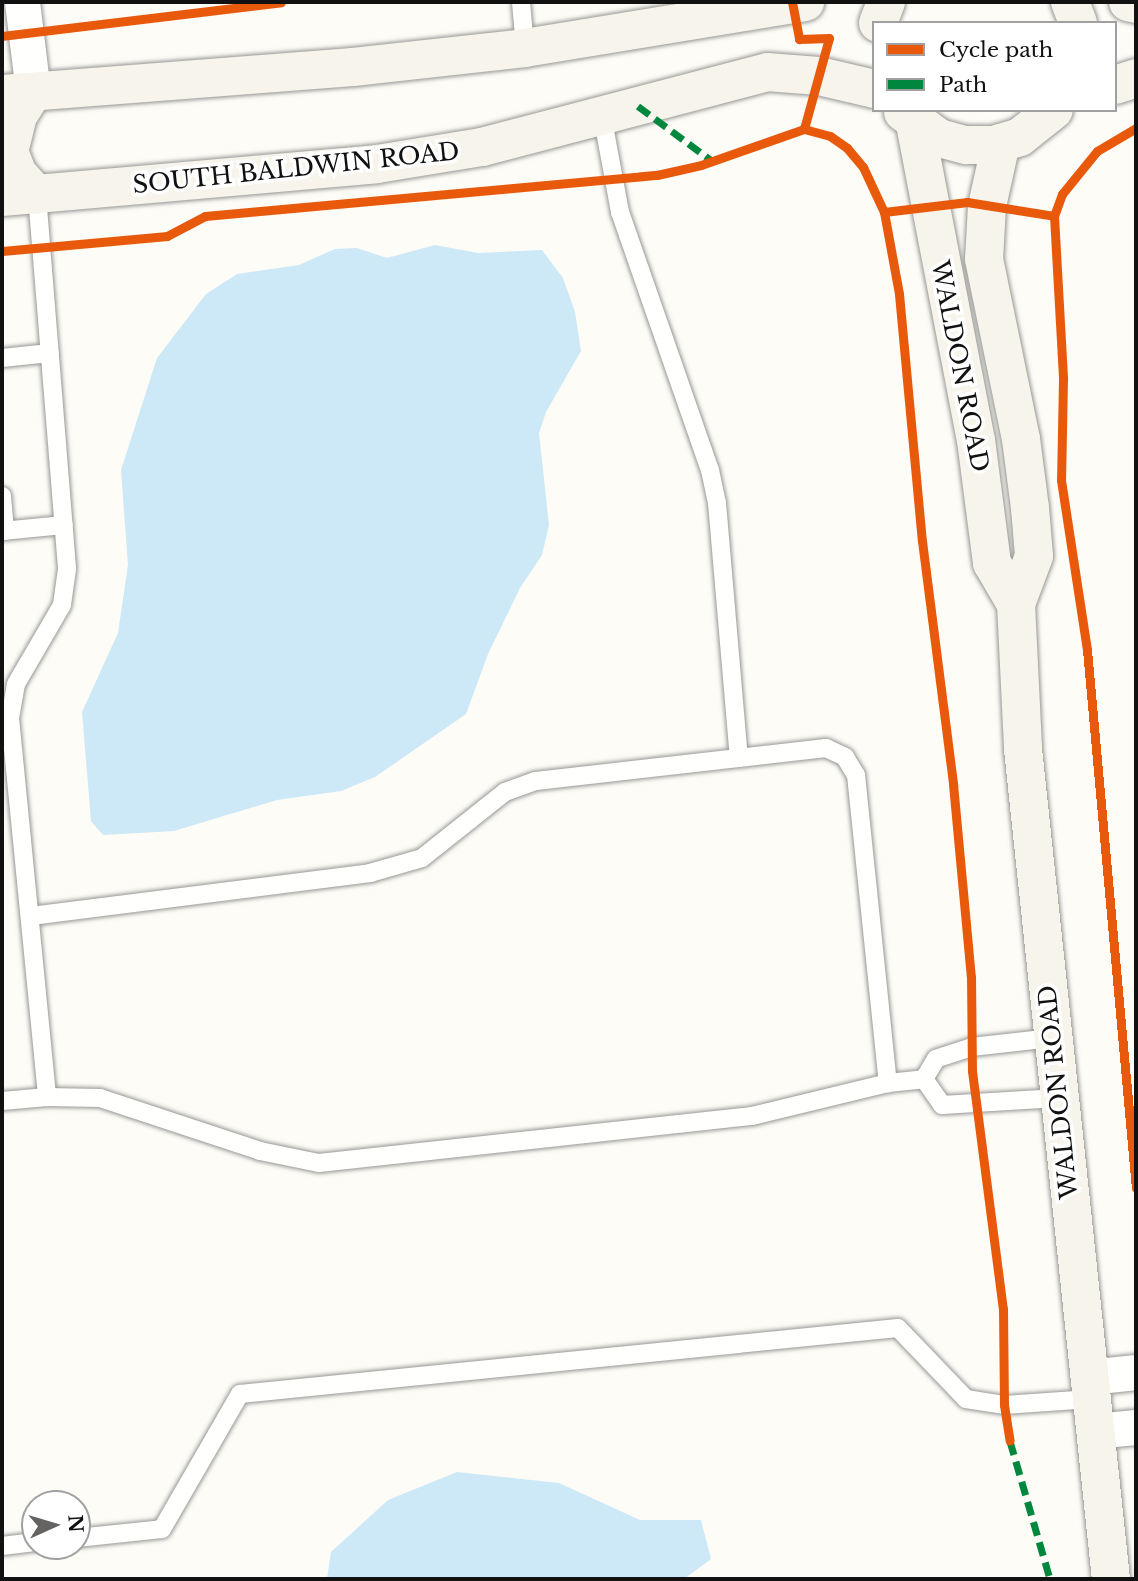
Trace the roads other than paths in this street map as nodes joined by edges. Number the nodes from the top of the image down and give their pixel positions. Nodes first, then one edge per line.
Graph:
1 (22, 2) edge
2 (521, 2) edge
3 (805, 2) edge
4 (886, 2) edge
5 (1070, 2) edge
6 (1128, 2) edge
7 (1136, 4) edge
8 (879, 21) edge
9 (1077, 21) edge
10 (525, 48) junction
11 (1136, 78) edge
12 (1117, 84) edge
13 (872, 89) edge
14 (17, 93) edge
15 (1051, 112) edge
16 (602, 115) junction
17 (908, 117) edge
18 (1001, 143) junction
19 (19, 196) edge
20 (50, 353) junction
21 (2, 358) edge
22 (2, 496) edge
23 (64, 525) junction
24 (3, 531) edge
25 (1016, 604) junction
26 (23, 672) junction
27 (2, 674) edge
28 (739, 758) junction
29 (31, 916) junction
30 (1052, 1038) junction
31 (924, 1079) junction
32 (888, 1083) junction
33 (47, 1097) junction
34 (1058, 1098) junction
35 (2, 1101) edge
36 (1136, 1372) edge
37 (1092, 1402) junction
38 (1136, 1427) edge
39 (91, 1537) edge
40 (21, 1544) edge
41 (2, 1546) edge
42 (1111, 1579) edge

1 - 14 street
2 - 10 lane
3 - 10 main road
4 - 8 main road
5 - 9 main road
6 - 7 main road
10 - 14 main road
11 - 12 main road
13 - 16 main road, SOUTH BALDWIN ROAD
14 - 19 main road
15 - 18 main road
16 - 19 main road, SOUTH BALDWIN ROAD
16 - 28 lane
17 - 18 main road
17 - 25 main road, WALDON ROAD
18 - 25 main road, WALDON ROAD
19 - 20 lane
20 - 21 lane
20 - 23 lane
22 - 24 lane
23 - 24 lane
23 - 26 lane
25 - 30 main road, WALDON ROAD
26 - 27 lane
26 - 29 lane
28 - 29 lane
28 - 32 lane
29 - 33 lane
30 - 31 lane
30 - 34 main road, WALDON ROAD
31 - 32 lane
31 - 34 lane
32 - 33 lane
33 - 35 lane
34 - 37 main road, WALDON ROAD
36 - 37 street
37 - 38 street
37 - 39 lane
37 - 42 main road, WALDON ROAD
40 - 41 lane

